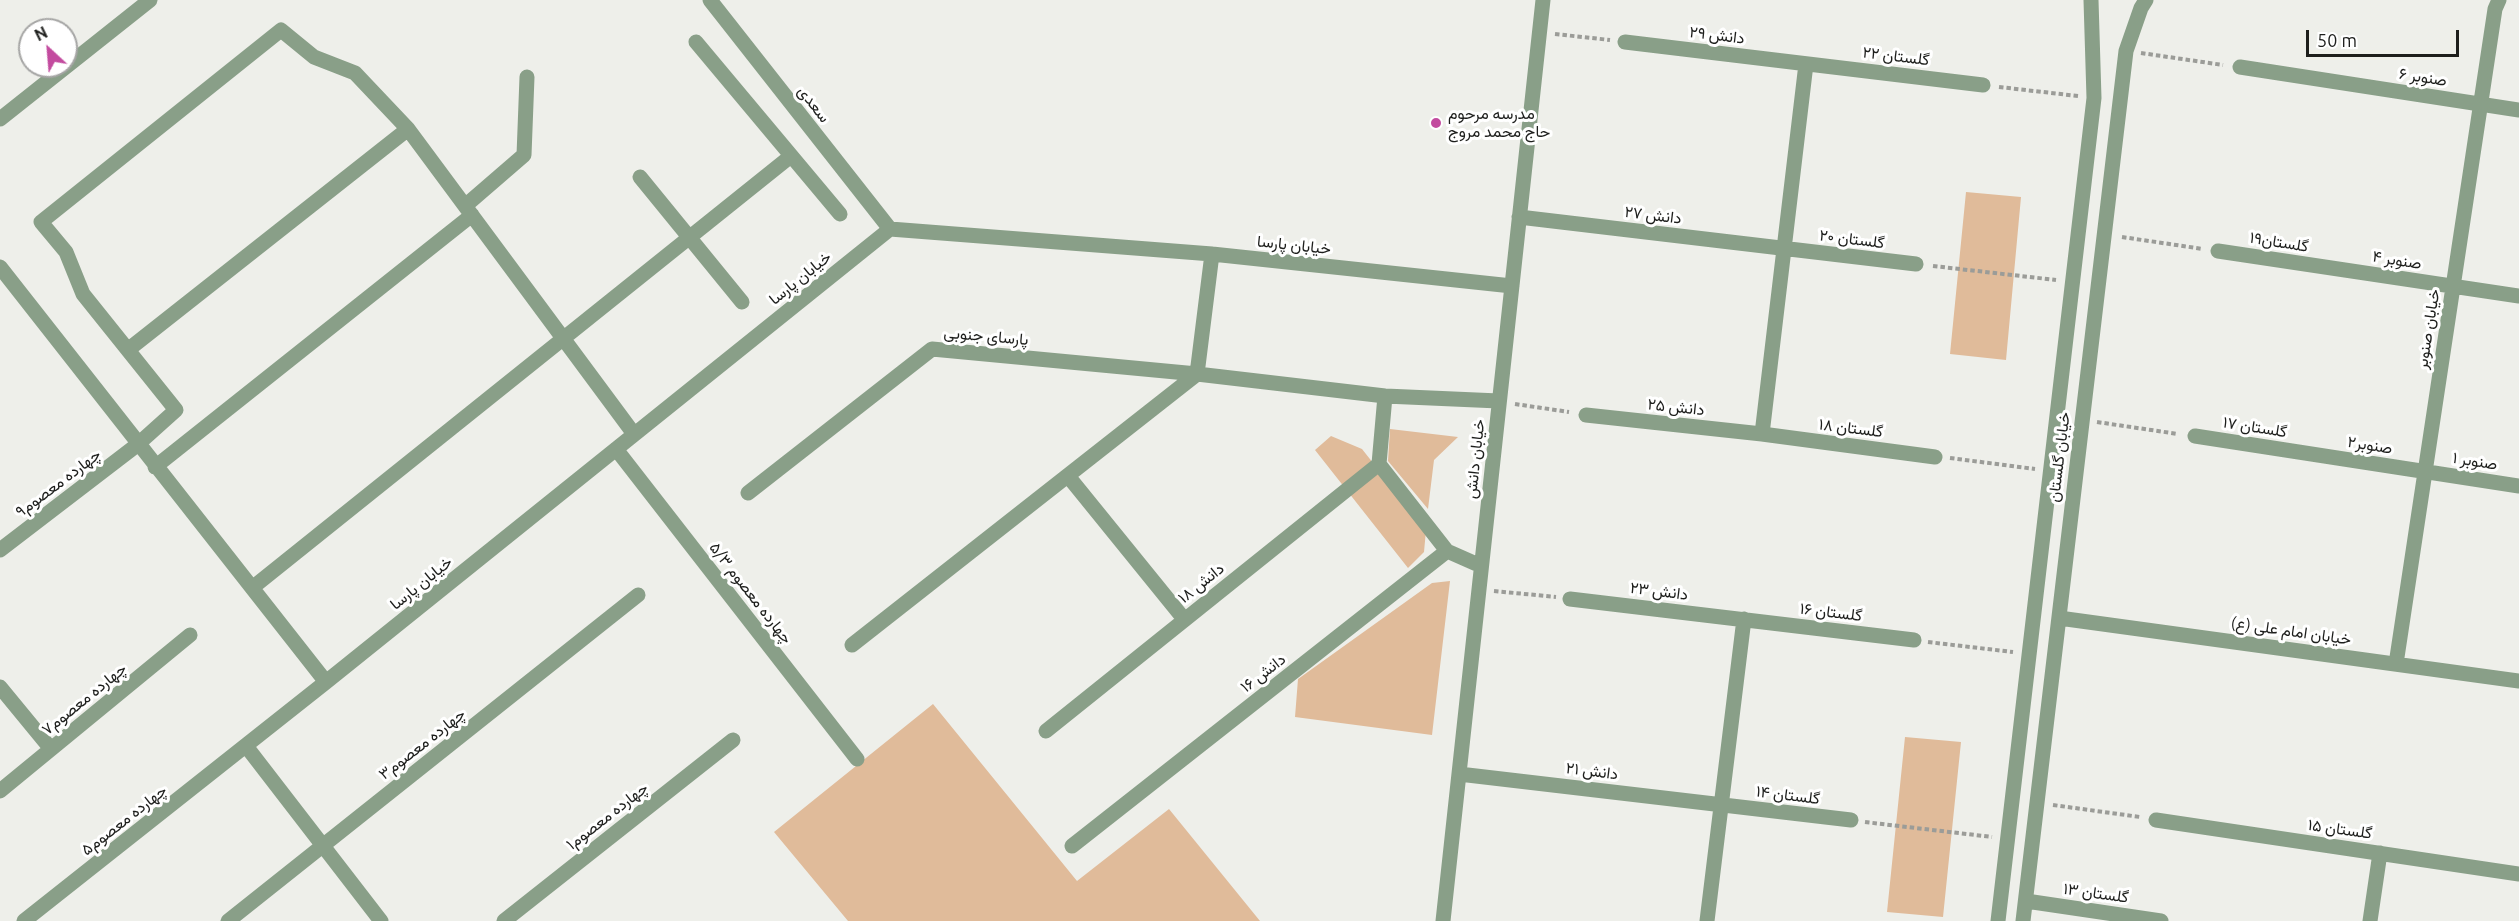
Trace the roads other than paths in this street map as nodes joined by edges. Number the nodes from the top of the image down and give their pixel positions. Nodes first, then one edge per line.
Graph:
1 (150, 0) edge
2 (710, 0) edge
3 (1543, 0) edge
4 (2091, 0) edge
5 (2146, 0) edge
6 (2499, 0) edge
7 (696, 42) dead end
8 (1625, 42) road end
9 (1806, 64) junction
10 (2240, 68) road end
11 (527, 77) dead end
12 (1983, 85) road end
13 (2480, 104) junction
14 (2519, 110) edge
15 (0, 118) edge
16 (408, 129) junction
17 (791, 156) junction
18 (640, 177) dead end
19 (469, 211) junction
20 (840, 214) dead end
21 (1519, 217) junction
22 (890, 229) junction
23 (690, 237) junction
24 (1783, 249) junction
25 (2218, 251) road end
26 (1212, 254) junction
27 (1916, 264) road end
28 (0, 267) edge
29 (2335, 268) joint
30 (1512, 286) junction
31 (2453, 286) junction
32 (2519, 296) edge
33 (742, 302) dead end
34 (564, 340) junction
35 (129, 349) junction
36 (1197, 374) junction
37 (1384, 396) junction
38 (1499, 401) junction
39 (1586, 415) road end
40 (634, 434) junction
41 (1762, 434) junction
42 (2195, 436) road end
43 (137, 445) junction
44 (616, 449) junction
45 (2310, 454) joint
46 (1935, 457) road end
47 (1379, 464) junction
48 (155, 467) junction
49 (2425, 471) junction
50 (1068, 476) junction
51 (2519, 486) edge
52 (748, 493) dead end
53 (0, 550) edge
54 (1447, 551) junction
55 (1481, 566) junction
56 (252, 588) junction
57 (638, 595) dead end
58 (1570, 599) road end
59 (2059, 618) junction
60 (1184, 619) junction
61 (1744, 620) junction
62 (190, 635) dead end
63 (1914, 640) road end
64 (852, 645) dead end
65 (2396, 664) junction
66 (2519, 681) edge
67 (326, 682) junction
68 (0, 687) edge
69 (1046, 731) dead end
70 (733, 740) dead end
71 (246, 746) junction
72 (51, 749) junction
73 (857, 759) dead end
74 (1459, 774) junction
75 (0, 791) edge
76 (1721, 805) junction
77 (1851, 820) road end
78 (2156, 820) road end
79 (323, 846) junction
80 (1072, 846) dead end
81 (2380, 853) junction
82 (2519, 874) edge
83 (2026, 901) junction
84 (24, 921) edge
85 (228, 921) edge
86 (381, 921) edge
87 (504, 921) edge
88 (1443, 921) edge
89 (1707, 921) edge
90 (1998, 921) edge
91 (2024, 921) edge
92 (2161, 921) edge
93 (2370, 921) edge

1 - 15 street
2 - 22 street, سعدی
3 - 21 street, خیابان دانش
4 - 90 street, خیابان گلستان
5 - 59 street, خیابان گلستان
6 - 13 street, خیابان صنوبر
7 - 17 street
8 - 9 street, دانش ۲۹
9 - 12 street, گلستان ۲۲
9 - 24 street
10 - 13 street, صنوبر ۶
11 - 19 street
13 - 14 street, صنوبر ۶
13 - 31 street, خیابان صنوبر
16 - 19 street
16 - 35 street
16 - 35 street
17 - 20 street
17 - 23 street
18 - 23 street
19 - 34 street
19 - 48 street
21 - 24 street, دانش ۲۷
21 - 30 street, خیابان دانش
22 - 26 street, خیابان پارسا
22 - 40 street, خیابان پارسا
23 - 33 street
23 - 34 street
24 - 27 street, گلستان ۲۰
24 - 41 street
25 - 29 street, گلستان۱۹
26 - 30 street, خیابان پارسا
26 - 36 street
28 - 43 street
29 - 31 street, صنوبر ۴
30 - 38 street, خیابان دانش
31 - 32 street, صنوبر ۴
31 - 49 street, خیابان صنوبر
34 - 40 street
34 - 56 street
35 - 43 street, چهارده معصوم۹
36 - 37 street, پارسای جنوبی
36 - 50 street
36 - 52 street, پارسای جنوبی
37 - 38 street, پارسای جنوبی
37 - 47 street
38 - 55 street, خیابان دانش
39 - 41 street, دانش ۲۵
40 - 44 street, خیابان پارسا
41 - 46 street, گلستان ۱۸
42 - 45 street, گلستان ۱۷
43 - 48 street
43 - 53 street, چهارده معصوم۹
44 - 67 street, خیابان پارسا
44 - 73 street, چهارده معصوم ۵/۳
45 - 49 street, صنوبر۲
47 - 54 street
47 - 60 street, دانش ۱۸
48 - 56 street
49 - 51 street, صنوبر ۱
49 - 65 street, خیابان صنوبر
50 - 60 street
50 - 64 street
54 - 55 street
54 - 80 street, دانش ۱۶
55 - 74 street, خیابان دانش
56 - 67 street
57 - 79 street, چهارده معصوم۳
58 - 61 street, دانش ۲۳
59 - 65 street, خیابان امام علی (ع)
59 - 83 street, خیابان گلستان
60 - 69 street, دانش ۱۸
61 - 63 street, گلستان ۱۶
61 - 76 street
62 - 72 street, چهارده معصوم۷
65 - 66 street, خیابان امام علی (ع)
67 - 71 street, خیابان پارسا
68 - 72 street
70 - 87 street, چهارده معصوم۱
71 - 79 street
71 - 84 street, چهارده معصوم۵
72 - 75 street, چهارده معصوم۷
74 - 76 street, دانش ۲۱
74 - 88 street, خیابان دانش
76 - 77 street, گلستان ۱۴
76 - 89 street
78 - 81 street, گلستان ۱۵
79 - 85 street, چهارده معصوم۳
79 - 86 street
81 - 82 street, گلستان ۱۵
81 - 93 street
83 - 91 street, خیابان گلستان
83 - 92 street, گلستان ۱۳

